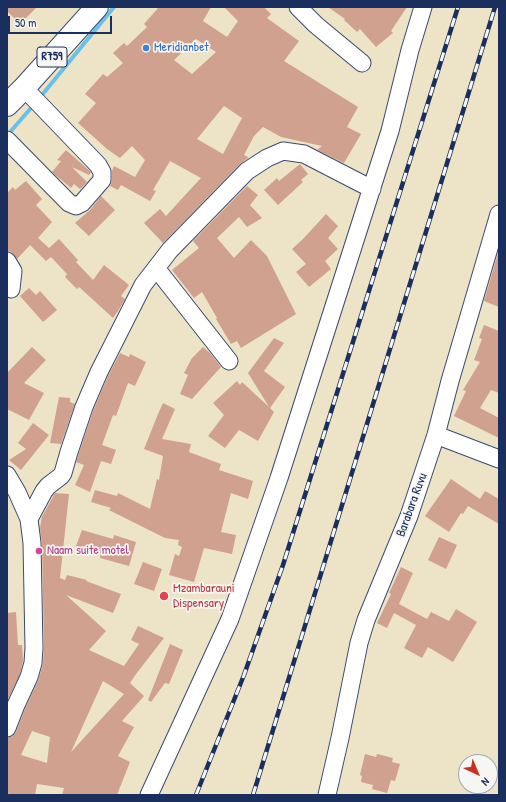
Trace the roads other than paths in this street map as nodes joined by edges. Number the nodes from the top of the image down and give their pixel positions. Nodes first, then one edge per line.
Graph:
1 (97, 7) edge
2 (298, 7) edge
3 (423, 7) edge
4 (362, 63) dead end
5 (24, 88) junction
6 (7, 106) edge
7 (7, 140) edge
8 (372, 189) junction
9 (499, 214) edge
10 (7, 261) edge
11 (156, 268) junction
12 (12, 289) dead end
13 (229, 361) dead end
14 (436, 435) junction
15 (499, 459) edge
16 (7, 475) edge
17 (29, 519) junction
18 (7, 728) edge
19 (148, 795) edge
20 (327, 795) edge

1 - 5 main road, R759
2 - 4 street
3 - 8 street
5 - 6 main road, R759
5 - 7 street
8 - 11 street
8 - 19 street
9 - 14 street, Barabara Ruvu
10 - 12 street
11 - 13 street
11 - 17 street
14 - 15 street
14 - 20 street, Barabara Ruvu
16 - 17 street
17 - 18 street

